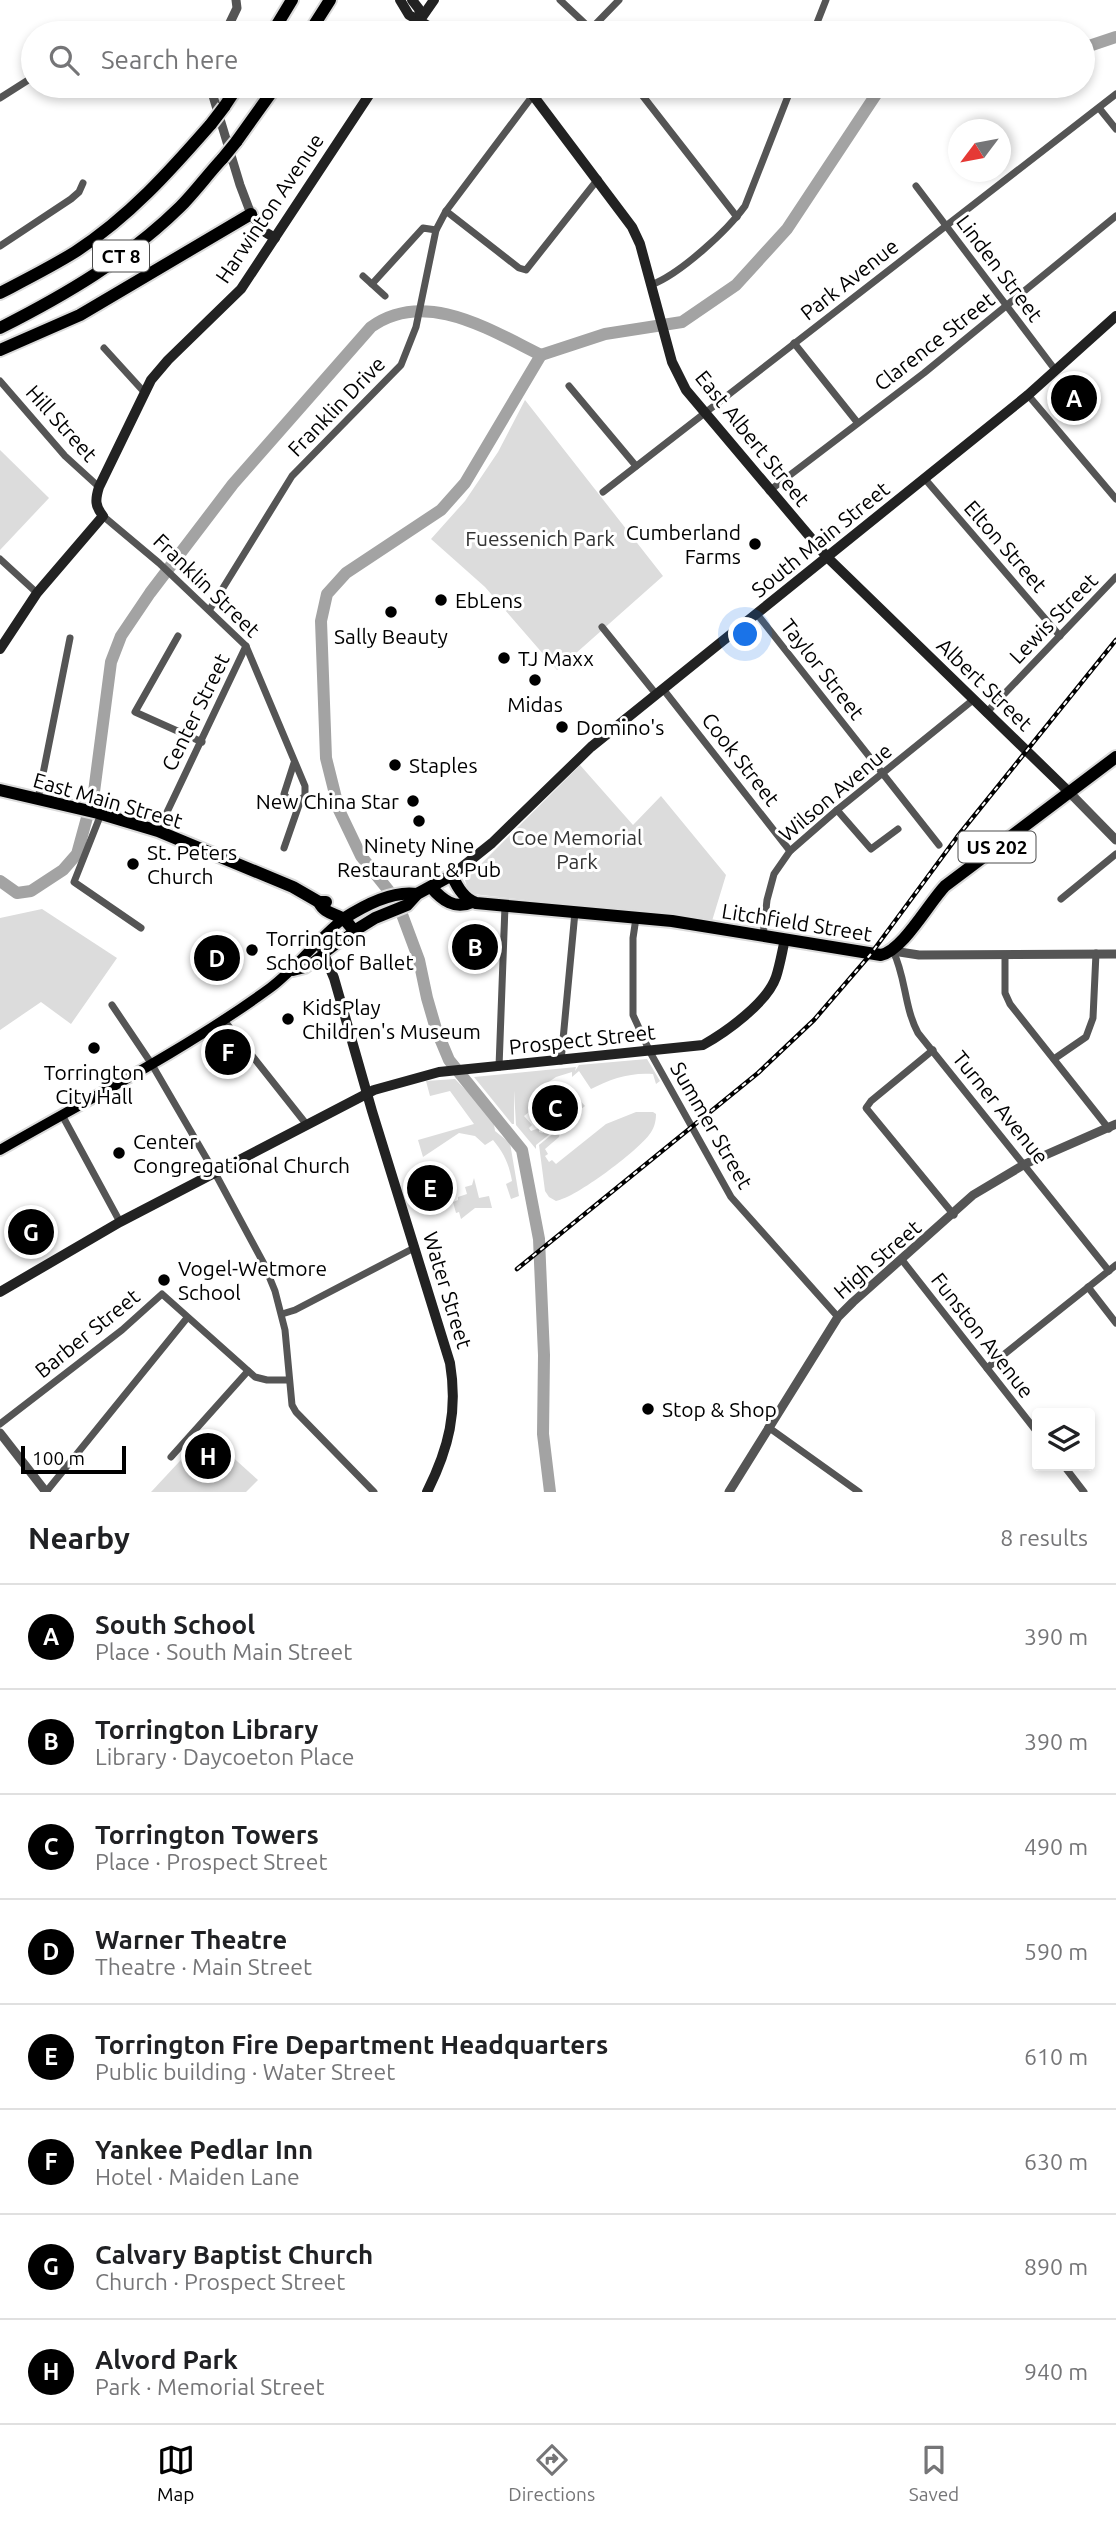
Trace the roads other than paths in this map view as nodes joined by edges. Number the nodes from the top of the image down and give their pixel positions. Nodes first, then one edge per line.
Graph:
1 (236, 0) edge
2 (292, 0) edge
3 (330, 0) edge
4 (400, 0) edge
5 (412, 0) edge
6 (434, 0) edge
7 (560, 0) edge
8 (619, 0) edge
9 (826, 0) edge
10 (421, 20) junction
11 (231, 21) edge
12 (279, 21) edge
13 (317, 21) edge
14 (580, 21) edge
15 (601, 21) edge
16 (818, 21) edge
17 (21, 85) edge
18 (1116, 94) edge
19 (0, 98) edge
20 (214, 98) edge
21 (230, 98) edge
22 (267, 98) edge
23 (367, 98) edge
24 (530, 98) edge
25 (542, 98) edge
26 (644, 98) edge
27 (787, 98) edge
28 (1099, 108) junction
29 (1116, 129) edge
30 (598, 179) junction
31 (83, 183) dead end
32 (916, 186) dead end
33 (446, 211) junction
34 (251, 214) junction
35 (1116, 216) edge
36 (737, 217) junction
37 (946, 226) junction
38 (436, 230) junction
39 (275, 238) junction
40 (0, 246) edge
41 (363, 276) dead end
42 (372, 284) junction
43 (651, 285) junction
44 (0, 293) edge
45 (385, 296) dead end
46 (1007, 306) junction
47 (1116, 316) edge
48 (0, 328) edge
49 (794, 343) junction
50 (104, 348) dead end
51 (0, 350) edge
52 (1056, 371) junction
53 (0, 381) edge
54 (569, 386) dead end
55 (145, 393) junction
56 (1028, 395) junction
57 (705, 413) junction
58 (857, 422) junction
59 (636, 466) junction
60 (925, 479) junction
61 (99, 487) junction
62 (769, 491) junction
63 (603, 492) dead end
64 (1116, 499) edge
65 (103, 516) junction
66 (827, 557) junction
67 (0, 559) edge
68 (1116, 577) edge
69 (37, 593) junction
70 (210, 609) junction
71 (757, 614) junction
72 (602, 627) dead end
73 (177, 636) dead end
74 (1060, 636) junction
75 (71, 638) dead end
76 (246, 646) junction
77 (0, 649) edge
78 (660, 691) junction
79 (973, 700) junction
80 (986, 713) junction
81 (202, 742) junction
82 (1116, 757) edge
83 (294, 763) junction
84 (882, 774) junction
85 (0, 790) edge
86 (1069, 792) junction
87 (38, 799) junction
88 (300, 802) junction
89 (837, 810) junction
90 (99, 814) junction
91 (898, 829) dead end
92 (158, 831) junction
93 (1116, 841) edge
94 (939, 845) dead end
95 (284, 848) dead end
96 (790, 851) junction
97 (1116, 854) edge
98 (452, 875) junction
99 (431, 887) junction
100 (1061, 899) dead end
101 (402, 900) junction
102 (472, 902) junction
103 (505, 906) junction
104 (575, 912) junction
105 (344, 917) junction
106 (636, 918) junction
107 (141, 928) dead end
108 (354, 931) junction
109 (763, 936) junction
110 (785, 939) junction
111 (317, 942) junction
112 (893, 951) junction
113 (325, 953) junction
114 (1096, 953) junction
115 (1116, 954) edge
116 (1005, 956) junction
117 (293, 971) junction
118 (112, 1005) dead end
119 (223, 1019) junction
120 (933, 1050) junction
121 (650, 1052) junction
122 (1054, 1059) junction
123 (561, 1061) junction
124 (151, 1063) junction
125 (499, 1066) junction
126 (368, 1094) junction
127 (61, 1115) junction
128 (306, 1125) junction
129 (1113, 1126) edge
130 (0, 1150) edge
131 (1025, 1164) junction
132 (215, 1173) junction
133 (954, 1215) junction
134 (120, 1222) junction
135 (414, 1248) junction
136 (902, 1260) junction
137 (1116, 1265) edge
138 (1109, 1271) junction
139 (1088, 1287) junction
140 (0, 1292) edge
141 (282, 1314) junction
142 (838, 1317) junction
143 (187, 1318) junction
144 (1116, 1323) edge
145 (987, 1368) junction
146 (248, 1371) junction
147 (289, 1380) junction
148 (0, 1424) edge
149 (1032, 1426) edge
150 (768, 1427) junction
151 (0, 1433) edge
152 (171, 1457) dead end
153 (1068, 1471) edge
154 (46, 1492) edge
155 (374, 1492) edge
156 (427, 1492) edge
157 (729, 1492) edge
158 (859, 1492) edge
159 (1084, 1492) edge

1 - 11 street
2 - 12 highway
3 - 13 highway
4 - 10 main road
5 - 10 main road
6 - 10 main road
7 - 14 street
8 - 15 street
9 - 16 street
17 - 19 street
18 - 28 street, Park Avenue
20 - 34 street
21 - 44 highway, CT 8, bridge
22 - 48 highway, CT 8, bridge
23 - 39 main road, Harwinton Avenue
24 - 33 street, Franklin Drive
25 - 30 main road, East Albert Street
26 - 36 street
27 - 36 street
28 - 29 street
28 - 37 street, Park Avenue
30 - 33 street
30 - 43 main road, East Albert Street
31 - 40 street
32 - 37 street, Linden Street
33 - 38 street, Franklin Drive
34 - 39 main road
34 - 51 highway
35 - 46 street, Clarence Street
36 - 43 street
37 - 46 street, Linden Street
37 - 49 street, Park Avenue
38 - 42 street
38 - 70 street, Franklin Drive
39 - 55 main road, Harwinton Avenue
41 - 42 street
42 - 45 street
43 - 57 main road, East Albert Street
46 - 52 street, Linden Street
46 - 58 street, Clarence Street
47 - 52 main road, South Main Street
49 - 57 street, Park Avenue
49 - 58 street
50 - 55 street
52 - 56 main road, South Main Street
53 - 61 street, Hill Street
54 - 59 street
55 - 61 main road, Harwinton Avenue
56 - 60 main road, South Main Street
56 - 64 street
57 - 59 street, Park Avenue
57 - 62 main road, East Albert Street
58 - 62 street, Clarence Street
59 - 63 street, Park Avenue
60 - 66 main road, South Main Street
60 - 74 street, Elton Street
61 - 65 main road
62 - 66 main road, East Albert Street
65 - 69 main road
65 - 70 street, Franklin Street
66 - 71 main road, South Main Street
66 - 79 main road, Albert Street
67 - 69 street
68 - 74 street, Lewis Street
69 - 77 main road
70 - 76 street, Franklin Street
71 - 78 main road, South Main Street
71 - 84 street, Taylor Street
72 - 78 street, Cook Street
73 - 81 street
74 - 80 street, Lewis Street
75 - 87 street
76 - 81 street, Center Street
76 - 83 street, Franklin Street
78 - 96 street, Cook Street
78 - 98 main road, South Main Street
79 - 80 main road, Albert Street
79 - 84 street, Wilson Avenue
80 - 86 main road, Albert Street
81 - 92 street, Center Street
82 - 86 highway, US 202
83 - 88 street, Franklin Street
83 - 88 street
84 - 89 street, Wilson Avenue
84 - 94 street, Taylor Street
85 - 87 highway, East Main Street
86 - 93 street, Albert Street
86 - 112 highway, US 202
87 - 90 highway, East Main Street
88 - 95 street
89 - 91 street
89 - 96 street, Wilson Avenue
90 - 92 highway, East Main Street
90 - 107 street
92 - 105 highway, East Main Street
96 - 109 street, Wilson Avenue
97 - 100 street
98 - 99 highway, South Main Street
98 - 102 highway
99 - 101 highway, South Main Street
99 - 102 highway, Litchfield Street
101 - 105 highway, South Main Street
101 - 108 highway, South Main Street
102 - 103 highway, Litchfield Street
103 - 104 highway, Litchfield Street
103 - 125 street
104 - 106 highway, Litchfield Street
104 - 123 street
105 - 108 highway, East Main Street
105 - 111 main road
106 - 109 highway, Litchfield Street
106 - 121 street, Summer Street
108 - 113 main road
109 - 110 highway, Litchfield Street
110 - 112 highway, Litchfield Street
110 - 121 main road, Prospect Street
111 - 113 main road, Water Street
111 - 117 main road
112 - 116 street, Litchfield Street
112 - 120 street, Turner Avenue
113 - 117 main road
113 - 126 main road, Water Street
114 - 115 street, Litchfield Street
114 - 116 street, Litchfield Street
114 - 122 street
116 - 122 street
117 - 119 main road
118 - 124 street
119 - 124 main road
119 - 128 street
120 - 131 street, Turner Avenue
120 - 133 street
121 - 123 main road, Prospect Street
121 - 142 street, Summer Street
122 - 129 street
123 - 125 main road, Prospect Street
124 - 127 main road
124 - 132 street
125 - 126 main road, Prospect Street
126 - 128 main road, Prospect Street
126 - 135 main road, Water Street
127 - 130 main road
127 - 134 street
128 - 132 main road, Prospect Street
129 - 131 street, High Street
131 - 133 street, High Street
131 - 138 street, Turner Avenue
132 - 134 main road, Prospect Street
132 - 141 street
133 - 136 street, High Street
134 - 140 main road, Prospect Street
135 - 141 street
135 - 156 main road, Water Street
136 - 142 street, High Street
136 - 145 street, Funston Avenue
137 - 138 street
138 - 139 street
139 - 144 street
139 - 145 street
141 - 147 street
142 - 150 street, High Street
143 - 146 street
143 - 148 street, Barber Street
143 - 154 street
145 - 149 street, Funston Avenue
146 - 147 street
146 - 152 street
147 - 155 street
150 - 157 street, High Street
150 - 158 street
151 - 154 street
153 - 159 street

